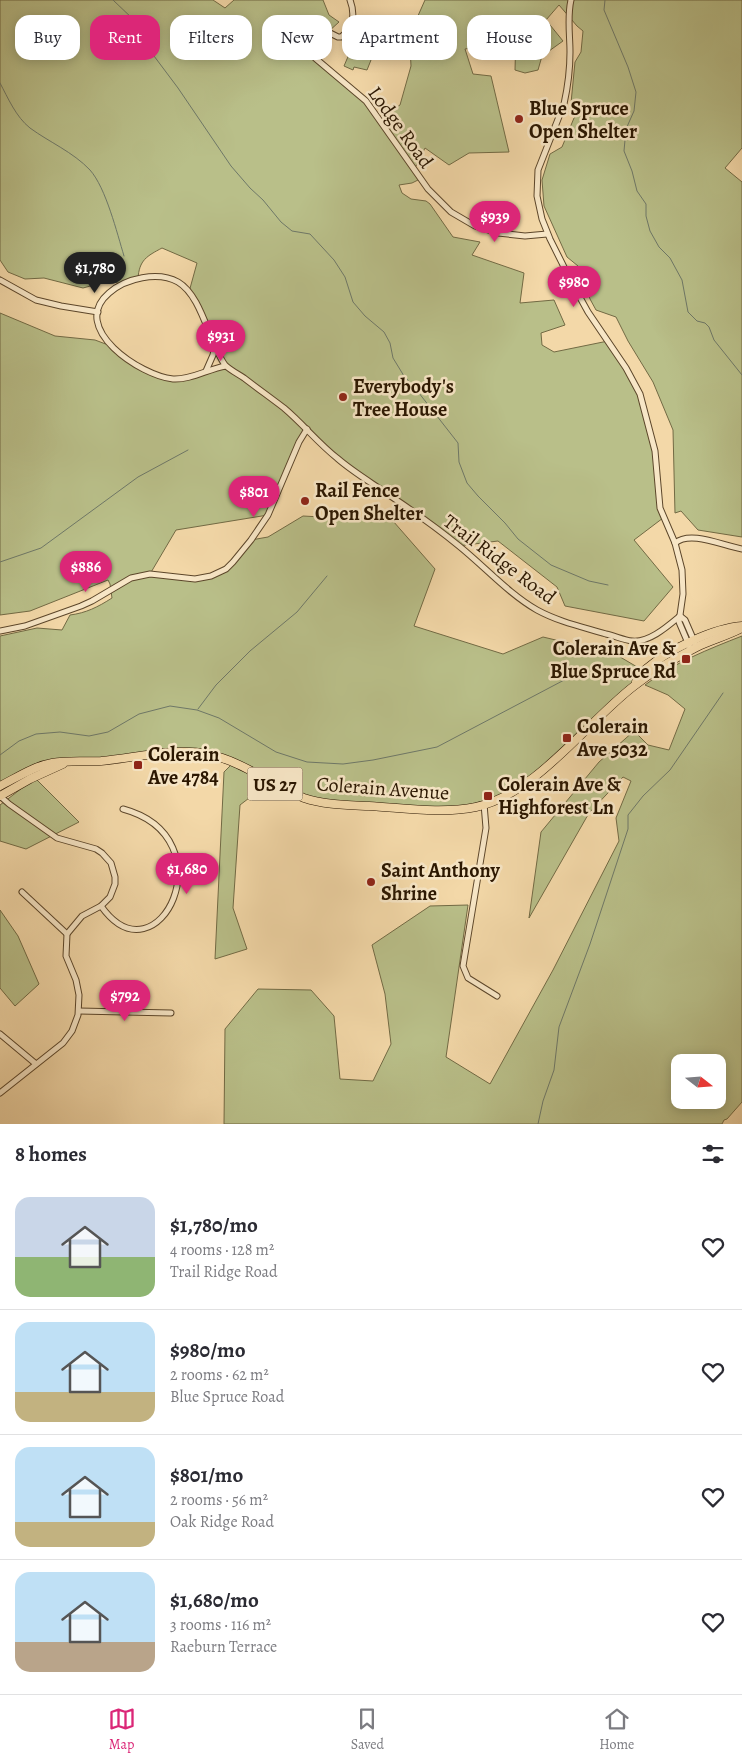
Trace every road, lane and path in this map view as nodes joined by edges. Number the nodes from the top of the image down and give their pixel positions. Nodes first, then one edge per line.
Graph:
1 (350, 0) edge
2 (571, 0) edge
3 (547, 234) junction
4 (0, 280) edge
5 (98, 312) junction
6 (215, 346) junction
7 (226, 366) junction
8 (206, 371) junction
9 (307, 429) junction
10 (674, 543) junction
11 (742, 549) edge
12 (680, 616) junction
13 (670, 625) junction
14 (742, 627) edge
15 (682, 630) junction
16 (0, 631) edge
17 (693, 645) junction
18 (67, 762) junction
19 (0, 786) edge
20 (0, 796) edge
21 (484, 804) junction
22 (123, 809) dead end
23 (22, 892) dead end
24 (101, 906) junction
25 (67, 934) junction
26 (497, 996) dead end
27 (79, 1010) junction
28 (171, 1013) dead end
29 (0, 1034) edge
30 (36, 1064) junction
31 (0, 1093) edge

1 - 3 street, Lodge Road
2 - 3 street
3 - 10 street
4 - 5 street
5 - 6 street, Trail Ridge Road
5 - 8 street
6 - 7 street, Trail Ridge Road
6 - 8 street
7 - 8 street
7 - 9 street, Trail Ridge Road
9 - 13 street, Trail Ridge Road
9 - 16 street
10 - 11 street
10 - 12 street
12 - 13 street, Trail Ridge Road
12 - 15 street
12 - 17 street
13 - 15 street
14 - 17 main road, Colerain Avenue / US 27
15 - 17 street
17 - 21 main road, Colerain Avenue / US 27
18 - 19 main road, Colerain Avenue / US 27
18 - 20 main road, Colerain Avenue / US 27
18 - 21 main road, Colerain Avenue / US 27
20 - 24 street
21 - 26 street
22 - 24 street
23 - 25 street
24 - 25 street
25 - 27 street
27 - 28 street
27 - 30 street
29 - 30 street
30 - 31 street

